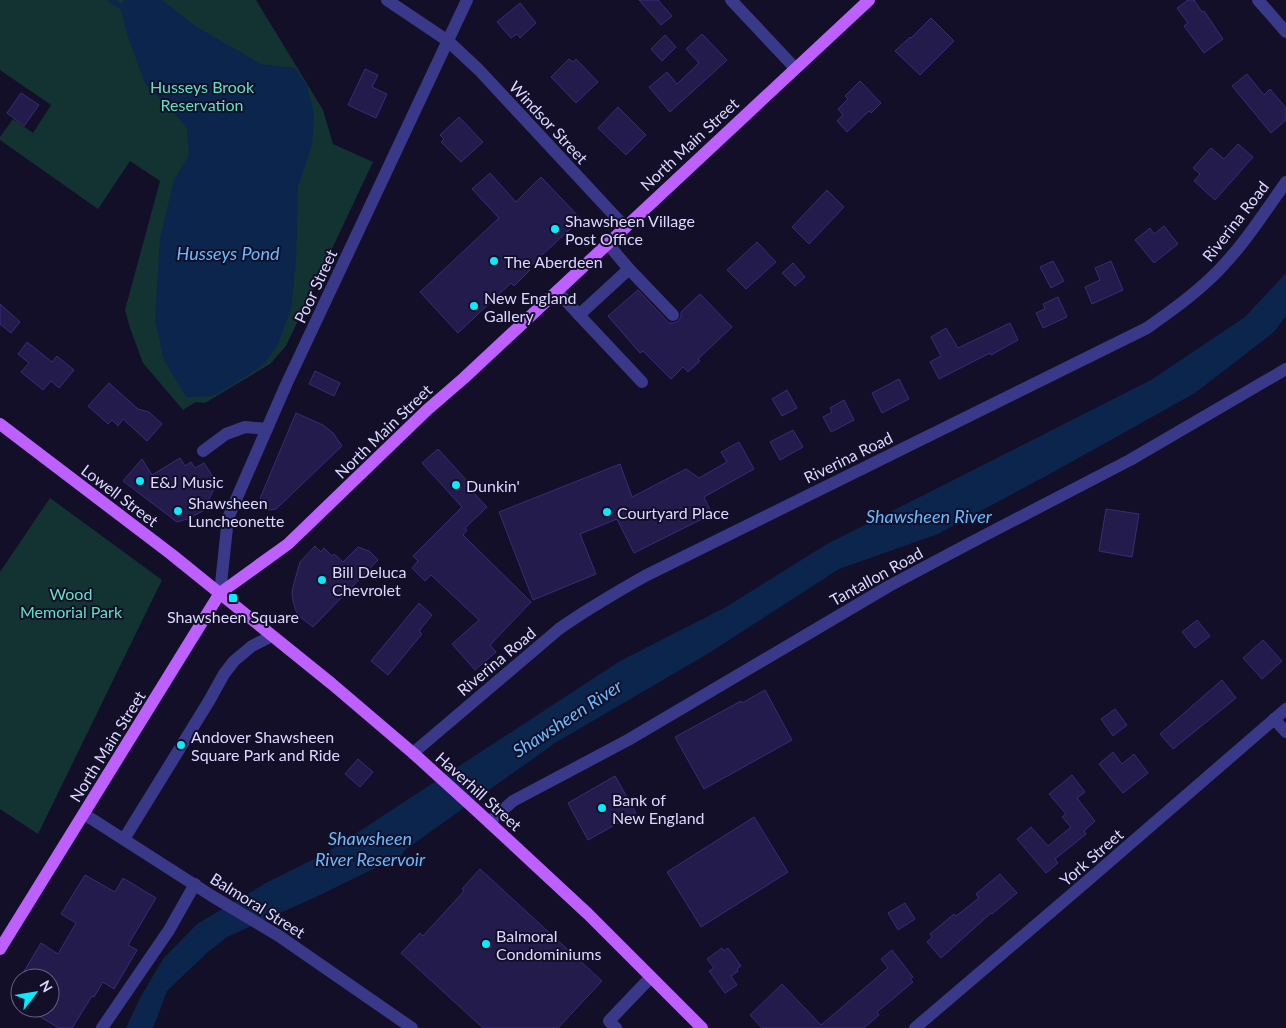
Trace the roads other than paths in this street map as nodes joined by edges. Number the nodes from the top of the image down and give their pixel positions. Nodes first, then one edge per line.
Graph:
1 (387, 0) edge
2 (467, 0) edge
3 (731, 0) edge
4 (868, 0) edge
5 (1258, 0) edge
6 (1286, 32) edge
7 (448, 42) junction
8 (795, 68) junction
9 (1286, 182) edge
10 (624, 227) junction
11 (607, 244) junction
12 (630, 268) junction
13 (557, 291) junction
14 (580, 315) junction
15 (673, 315) dead end
16 (1286, 369) edge
17 (642, 382) dead end
18 (0, 424) edge
19 (267, 429) junction
20 (203, 451) dead end
21 (220, 593) junction
22 (272, 636) junction
23 (1286, 709) edge
24 (1274, 719) junction
25 (1286, 732) edge
26 (413, 753) junction
27 (84, 814) junction
28 (489, 822) junction
29 (124, 839) junction
30 (195, 884) junction
31 (0, 949) edge
32 (651, 977) junction
33 (102, 1028) edge
34 (412, 1028) edge
35 (616, 1028) edge
36 (702, 1028) edge
37 (915, 1028) edge

1 - 7 street, Windsor Street
2 - 7 street, Poor Street
3 - 8 street
4 - 8 main road, North Main Street
5 - 6 street
7 - 10 street, Windsor Street
7 - 19 street, Poor Street
8 - 10 main road, North Main Street
9 - 26 street, Riverina Road
10 - 11 main road, North Main Street
11 - 12 street
11 - 13 main road, North Main Street
12 - 14 street
12 - 15 street
13 - 14 street
13 - 21 main road, North Main Street
14 - 17 street
16 - 28 street, Tantallon Road
18 - 21 main road, Lowell Street
19 - 20 street
19 - 21 street, Poor Street
21 - 22 main road, Haverhill Street
21 - 27 main road, North Main Street
22 - 26 main road, Haverhill Street
22 - 29 street
23 - 24 street, York Street
24 - 25 street
24 - 37 street, York Street
26 - 28 main road, Haverhill Street
27 - 29 street, Balmoral Street
27 - 31 main road, North Main Street
28 - 32 main road, Haverhill Street
29 - 30 street, Balmoral Street
30 - 33 street
30 - 34 street, Balmoral Street
32 - 35 street
32 - 36 main road, Haverhill Street

